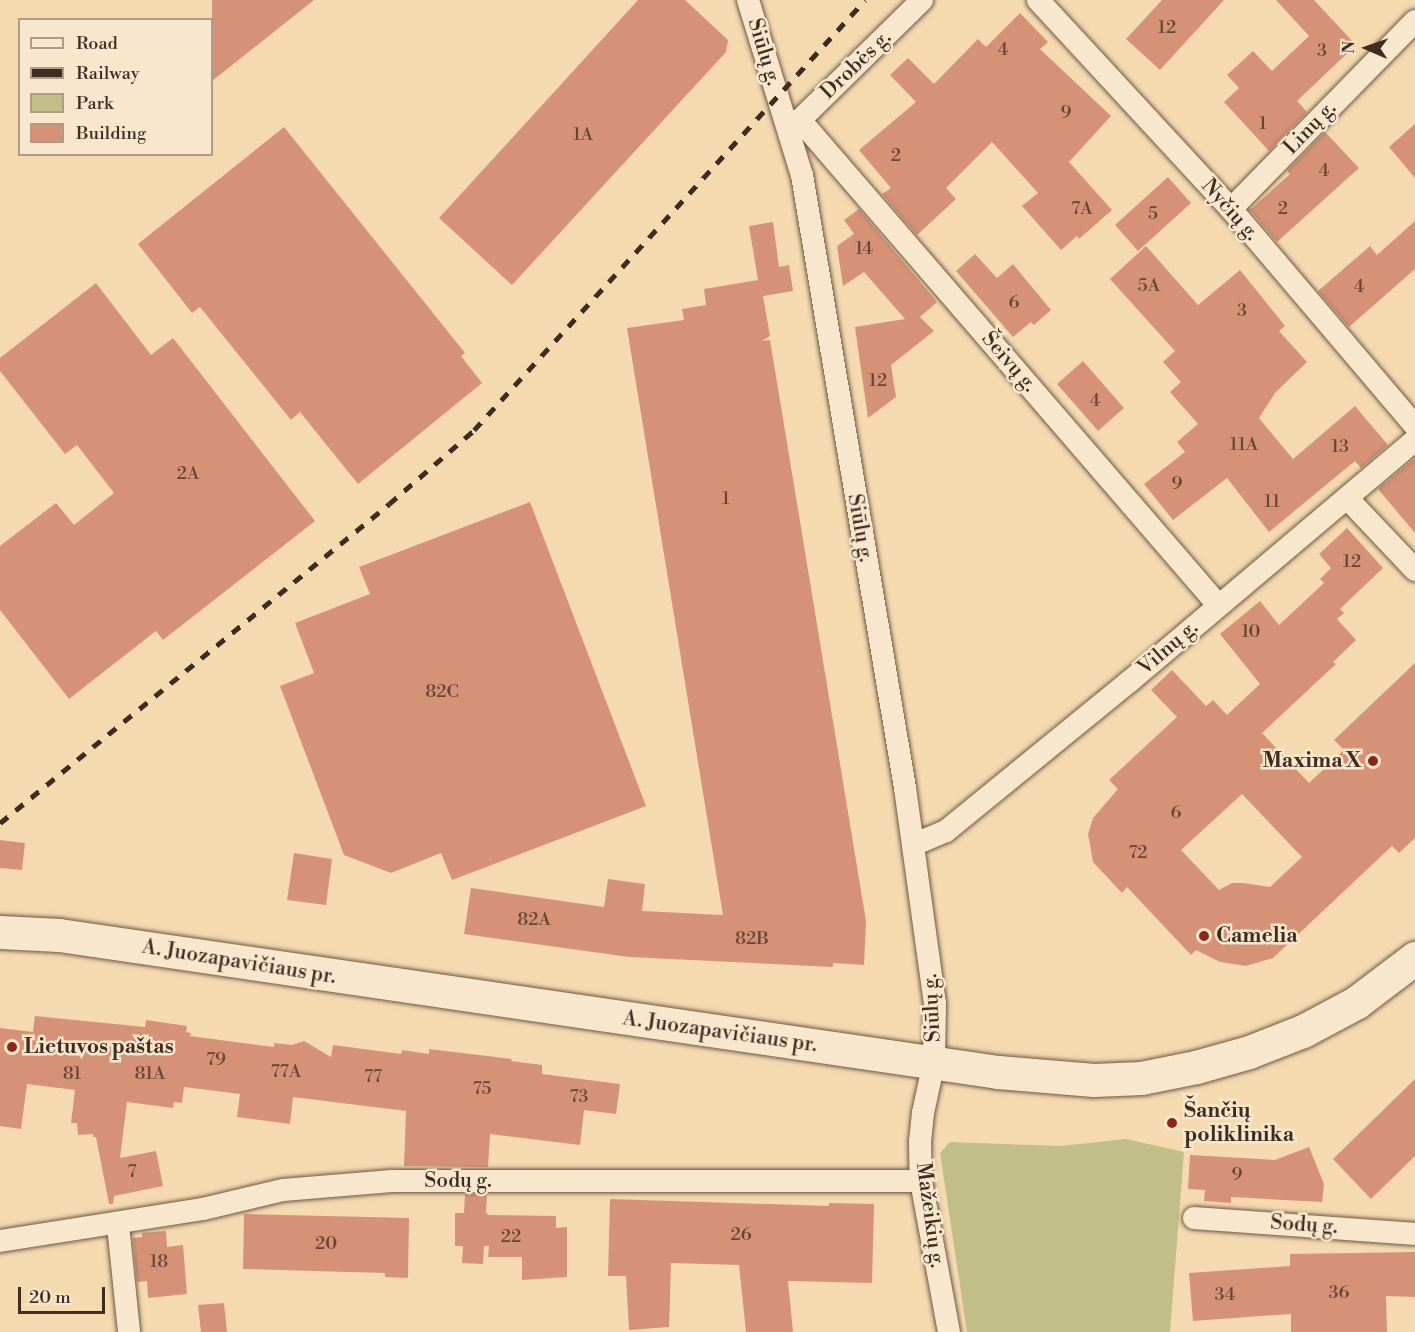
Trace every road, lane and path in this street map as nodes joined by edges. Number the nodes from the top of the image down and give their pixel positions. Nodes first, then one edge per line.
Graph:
1 (748, 0) edge
2 (922, 0) edge
3 (1038, 0) edge
4 (1415, 21) edge
5 (793, 122) junction
6 (1231, 209) junction
7 (1415, 426) edge
8 (1415, 440) edge
9 (1347, 498) junction
10 (1415, 570) edge
11 (1218, 604) junction
12 (913, 844) junction
13 (0, 932) edge
14 (1415, 958) edge
15 (934, 1062) junction
16 (921, 1181) junction
17 (1194, 1218) dead end
18 (118, 1225) junction
19 (1415, 1234) edge
20 (0, 1241) edge
21 (129, 1332) edge
22 (949, 1332) edge

1 - 5 street, Siūlų g.
2 - 5 street, Drobės g.
3 - 6 street, Nyčių g.
4 - 6 street, Linų g.
5 - 11 street, Šeivų g.
5 - 12 street, Siūlų g.
6 - 7 street, Nyčių g.
8 - 9 street, Vilnų g.
9 - 10 street
9 - 11 street, Vilnų g.
11 - 12 street, Vilnų g.
12 - 15 street, Siūlų g.
13 - 15 main road, A. Juozapavičiaus pr.
14 - 15 main road, A. Juozapavičiaus pr.
15 - 16 street, Mažeikių g.
16 - 18 street, Sodų g.
16 - 22 street, Mažeikių g.
17 - 19 street, Sodų g.
18 - 20 street, Sodų g.
18 - 21 street

